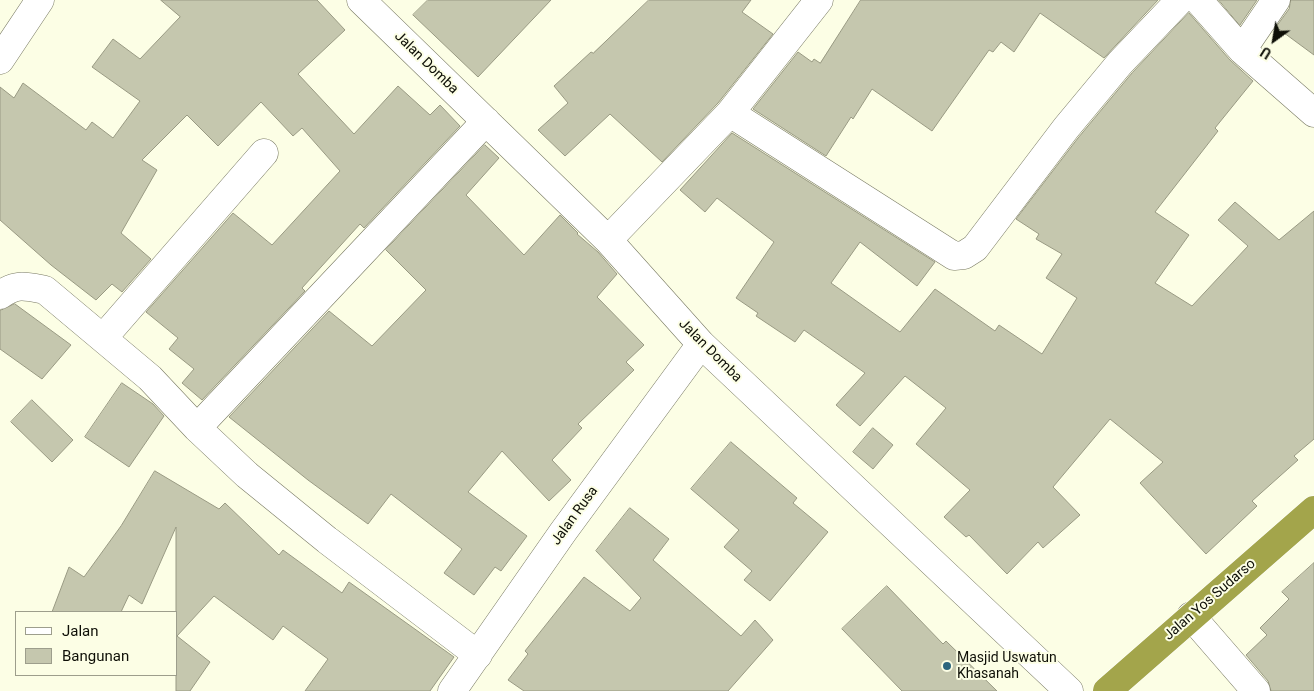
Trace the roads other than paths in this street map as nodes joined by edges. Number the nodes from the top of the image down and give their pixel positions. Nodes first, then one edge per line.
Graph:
1 (40, 0) edge
2 (361, 0) edge
3 (819, 0) edge
4 (1180, 0) edge
5 (1198, 0) edge
6 (1276, 0) edge
7 (1242, 50) junction
8 (0, 60) edge
9 (730, 113) junction
10 (1314, 113) edge
11 (486, 122) junction
12 (264, 153) dead end
13 (608, 240) junction
14 (0, 294) edge
15 (104, 338) junction
16 (701, 344) junction
17 (197, 428) junction
18 (1314, 510) edge
19 (1191, 616) junction
20 (478, 655) junction
21 (452, 691) edge
22 (1069, 691) edge
23 (1107, 691) edge
24 (1256, 691) edge

1 - 8 street
2 - 11 street, Jalan Domba
3 - 9 street
4 - 9 street
5 - 7 street
6 - 7 street
7 - 10 street
9 - 13 street
11 - 13 street, Jalan Domba
11 - 17 street
12 - 15 street
13 - 16 street, Jalan Domba
14 - 15 street
15 - 17 street
16 - 20 street, Jalan Rusa
16 - 22 street, Jalan Domba
17 - 20 street
18 - 19 highway, Jalan Yos Sudarso
19 - 23 highway, Jalan Yos Sudarso
19 - 24 street
20 - 21 street, Jalan Rusa

